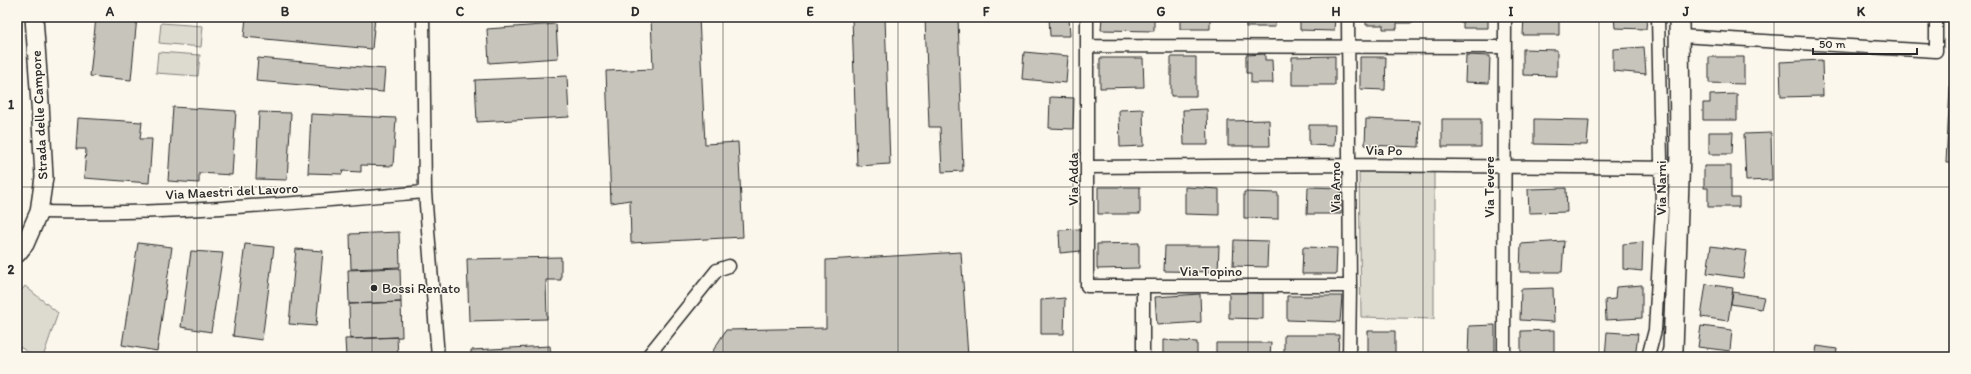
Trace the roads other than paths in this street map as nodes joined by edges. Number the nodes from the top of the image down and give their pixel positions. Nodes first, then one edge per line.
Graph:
1 (34, 17) edge
2 (423, 17) edge
3 (1087, 17) edge
4 (1348, 17) edge
5 (1505, 17) edge
6 (1658, 17) edge
7 (1680, 17) edge
8 (1936, 17) edge
9 (1680, 36) junction
10 (1087, 46) junction
11 (1348, 47) junction
12 (1504, 47) junction
13 (1349, 165) junction
14 (1504, 166) junction
15 (1088, 167) junction
16 (1670, 168) junction
17 (425, 192) junction
18 (39, 212) junction
19 (17, 254) edge
20 (729, 266) dead end
21 (1143, 286) junction
22 (1350, 286) junction
23 (438, 357) edge
24 (647, 357) edge
25 (1143, 357) edge
26 (1349, 357) edge
27 (1504, 357) edge
28 (1648, 357) edge
29 (1671, 357) edge

1 - 18 street, Strada delle Campore
2 - 17 street
3 - 10 street, Via Adda
4 - 11 street, Via Arno
5 - 12 street, Via Tevere
6 - 16 street, Via Narni
7 - 9 main road, Via Narni
8 - 9 street
9 - 16 main road, Via Narni
10 - 11 street
10 - 15 street, Via Adda
11 - 12 street
11 - 13 street, Via Arno
12 - 14 street, Via Tevere
13 - 14 street, Via Po
13 - 15 street, Via Po
13 - 22 street, Via Arno
14 - 16 street, Via Po
14 - 27 street, Via Tevere
15 - 21 street, Via Adda
16 - 28 street, Via Narni
16 - 29 main road, Via Narni
17 - 18 street, Via Maestri del Lavoro
17 - 23 street
18 - 19 street, Strada delle Campore
20 - 24 street
21 - 22 street, Via Topino
21 - 25 street
22 - 26 street, Via Arno

